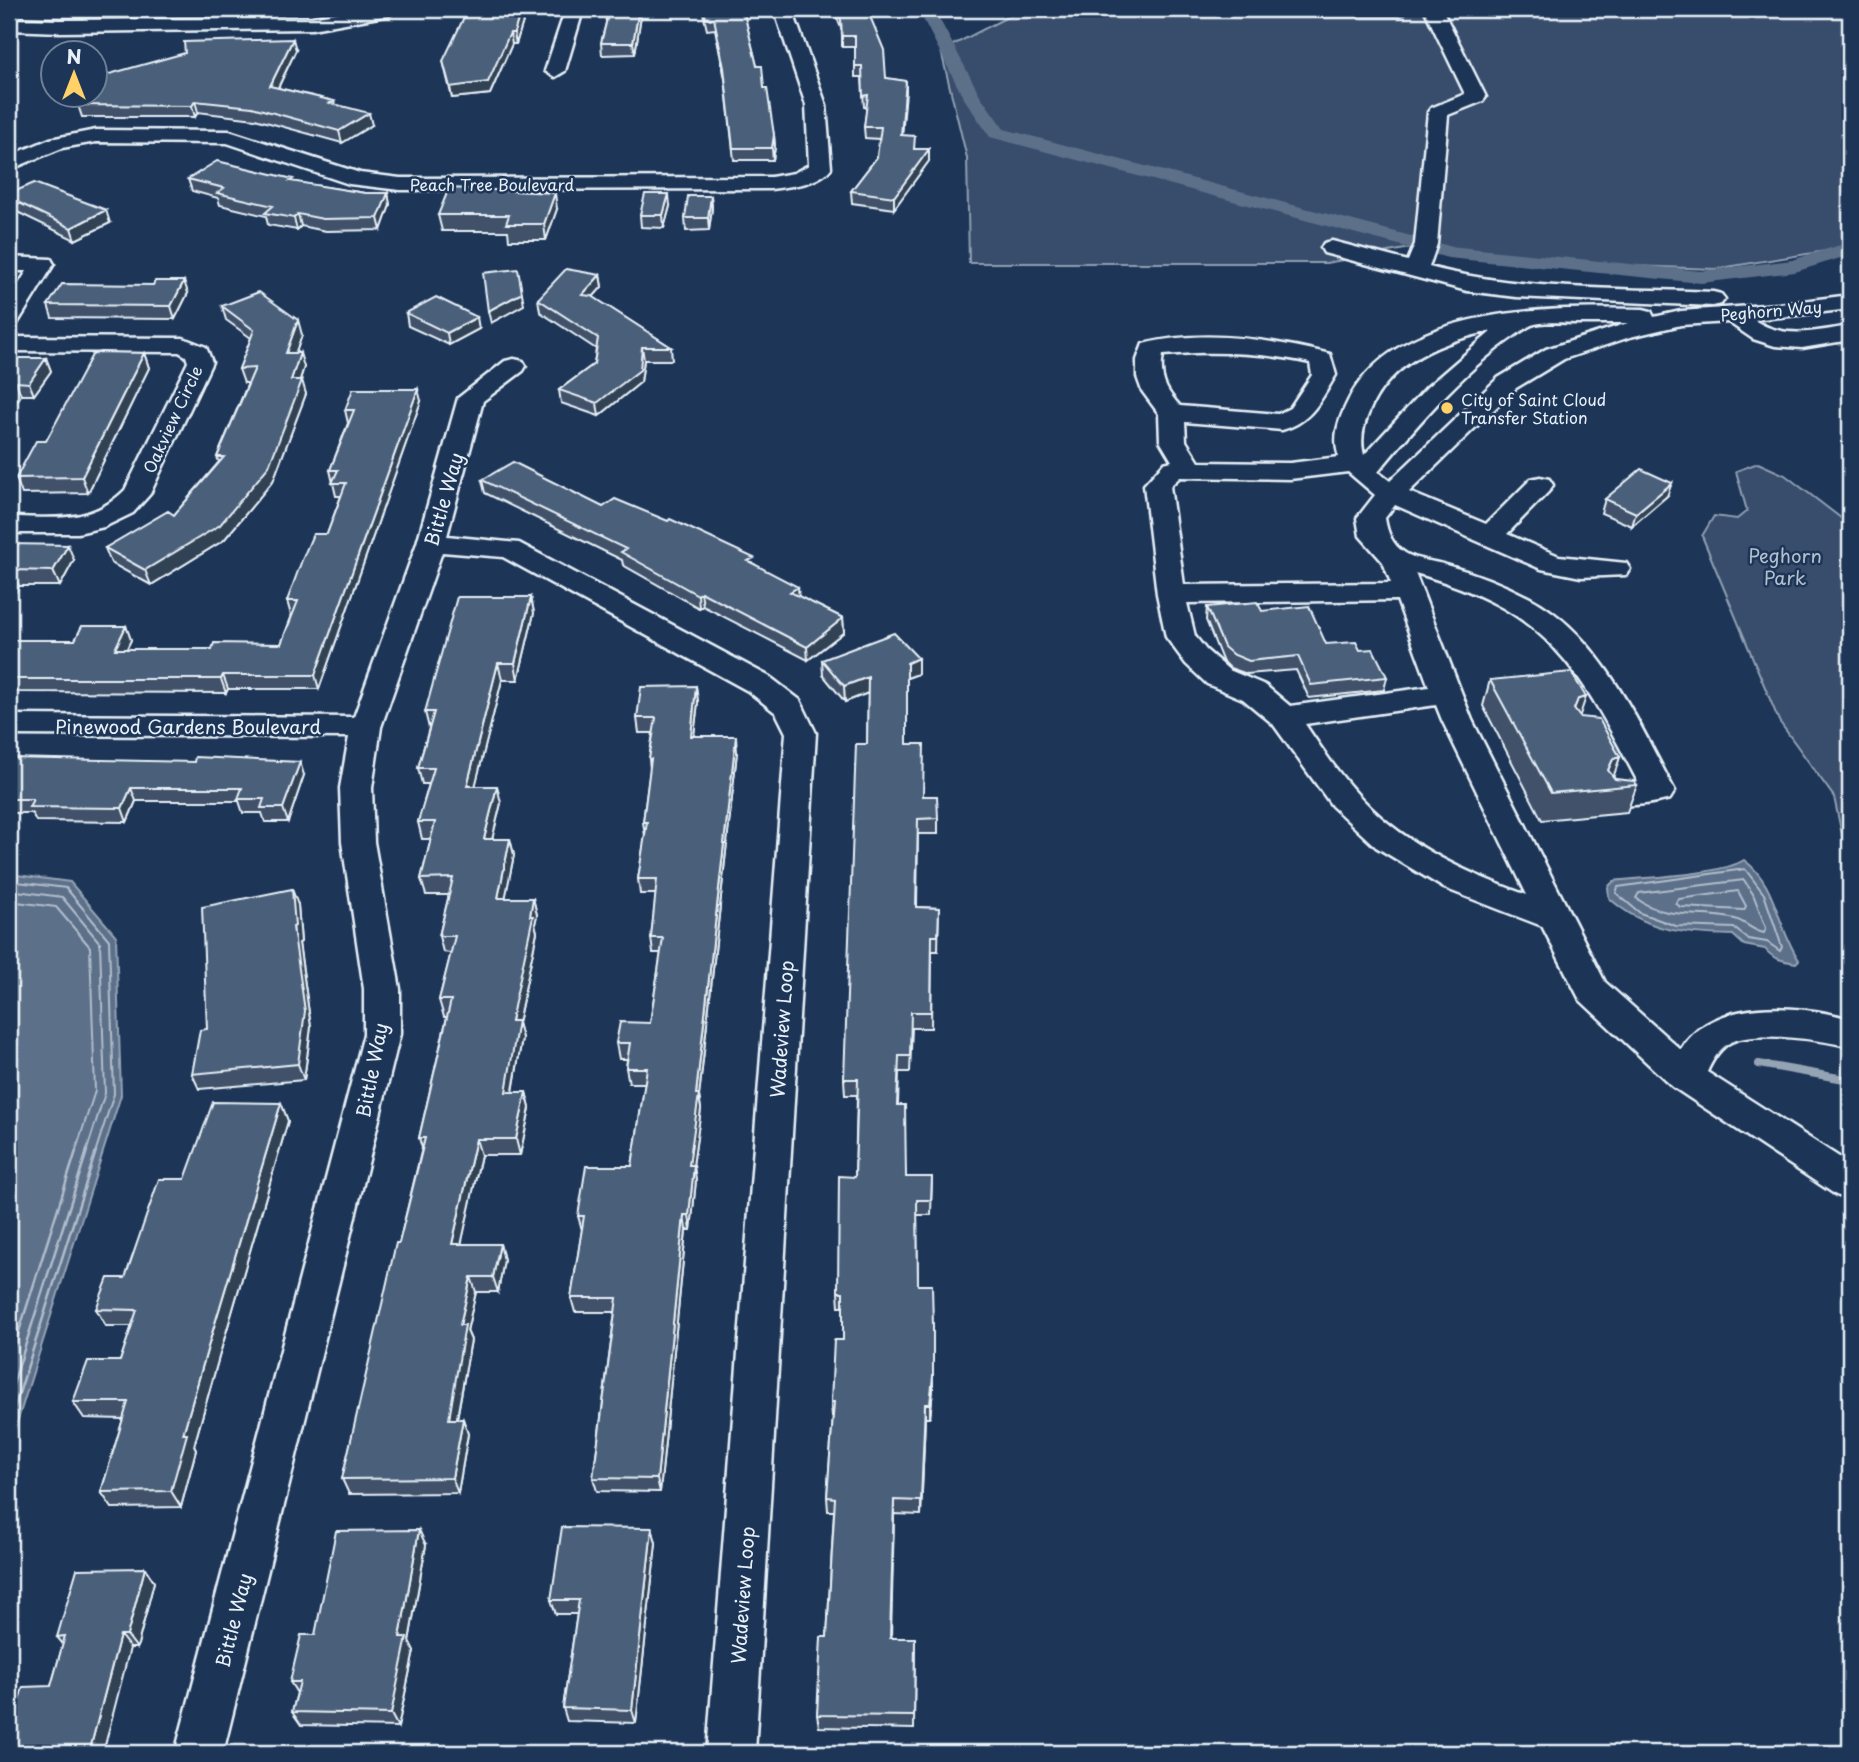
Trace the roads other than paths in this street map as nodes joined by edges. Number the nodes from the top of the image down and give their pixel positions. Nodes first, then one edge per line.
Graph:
1 (390, 9) edge
2 (569, 9) edge
3 (782, 9) edge
4 (1306, 9) edge
5 (1401, 9) edge
6 (1433, 9) edge
7 (9, 24) edge
8 (555, 71) dead end
9 (9, 163) edge
10 (1332, 248) dead end
11 (1422, 256) junction
12 (9, 264) edge
13 (1850, 302) edge
14 (1779, 311) junction
15 (1733, 314) junction
16 (1686, 317) junction
17 (9, 319) edge
18 (1524, 321) junction
19 (1850, 333) edge
20 (9, 344) edge
21 (514, 366) dead end
22 (1172, 413) junction
23 (1359, 468) junction
24 (1190, 469) junction
25 (1540, 485) dead end
26 (1393, 493) junction
27 (9, 525) edge
28 (1490, 536) junction
29 (431, 543) junction
30 (1616, 569) dead end
31 (1401, 575) junction
32 (1171, 594) junction
33 (1447, 694) junction
34 (1284, 718) junction
35 (9, 724) edge
36 (366, 727) junction
37 (1631, 740) junction
38 (1555, 917) junction
39 (1850, 1033) edge
40 (1686, 1077) junction
41 (1850, 1184) edge
42 (199, 1753) edge
43 (731, 1753) edge

1 - 7 street
2 - 8 street
3 - 9 street, Peach Tree Boulevard
4 - 5 street
6 - 11 street
10 - 11 street
11 - 14 street
12 - 17 street
13 - 14 street, Peghorn Way
14 - 15 street, Peghorn Way
15 - 16 street, Peghorn Way
15 - 19 street
16 - 18 street
16 - 26 street
18 - 23 street
18 - 23 street
20 - 27 street, Oakview Circle
21 - 29 street, Bittle Way
22 - 22 street
22 - 24 street
23 - 24 street
23 - 26 street
24 - 32 street
25 - 28 street
26 - 28 street
26 - 31 street
28 - 30 street
29 - 36 street, Bittle Way
29 - 43 street, Wadeview Loop
31 - 32 street
31 - 33 street
31 - 37 street
32 - 34 street
33 - 34 street
33 - 38 street
34 - 38 street
35 - 36 street, Pinewood Gardens Boulevard
36 - 42 street, Bittle Way
37 - 37 street
38 - 40 street
39 - 40 street
40 - 41 street

